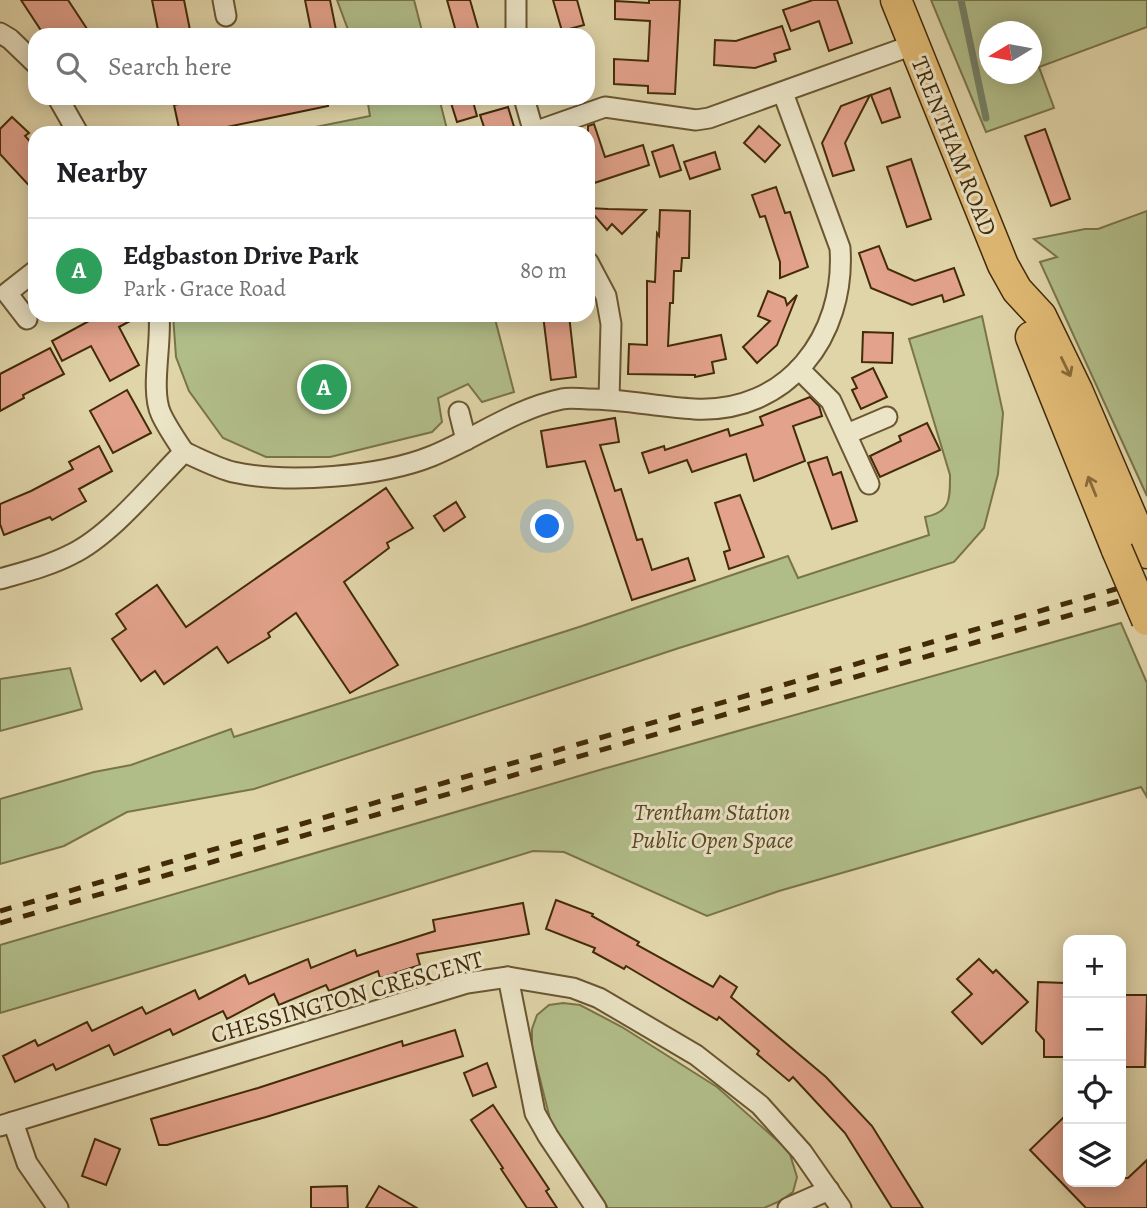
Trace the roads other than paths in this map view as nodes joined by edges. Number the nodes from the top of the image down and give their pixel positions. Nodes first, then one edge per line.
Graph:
1 (516, 0) edge
2 (897, 0) edge
3 (516, 28) edge
4 (0, 33) edge
5 (913, 45) junction
6 (28, 56) edge
7 (783, 93) junction
8 (62, 105) edge
9 (526, 105) edge
10 (74, 126) edge
11 (532, 126) edge
12 (553, 126) edge
13 (28, 275) edge
14 (595, 275) edge
15 (4, 288) edge
16 (26, 319) dead end
17 (159, 322) edge
18 (799, 369) junction
19 (609, 399) junction
20 (459, 412) dead end
21 (887, 416) dead end
22 (847, 434) junction
23 (466, 440) junction
24 (184, 452) junction
25 (869, 484) dead end
26 (1136, 548) edge
27 (0, 579) edge
28 (1147, 620) edge
29 (508, 977) junction
30 (7, 1124) edge
31 (829, 1190) junction
32 (58, 1208) edge
33 (596, 1208) edge
34 (788, 1208) edge
35 (841, 1208) edge

1 - 3 street
2 - 5 main road, TRENTHAM ROAD
4 - 6 street
5 - 7 street
5 - 26 main road, TRENTHAM ROAD
7 - 12 street
7 - 18 street
8 - 10 street
9 - 11 street
13 - 15 street
14 - 19 street
15 - 16 street
17 - 24 street
18 - 19 street
18 - 22 street
19 - 23 street
20 - 23 street
21 - 22 street
22 - 25 street
23 - 24 street
24 - 27 street
26 - 28 main road, TRENTHAM ROAD, bridge
29 - 30 street, CHESSINGTON CRESCENT
29 - 31 street, CHESSINGTON CRESCENT
29 - 33 street
30 - 32 street
31 - 34 street
31 - 35 street, CHESSINGTON CRESCENT

